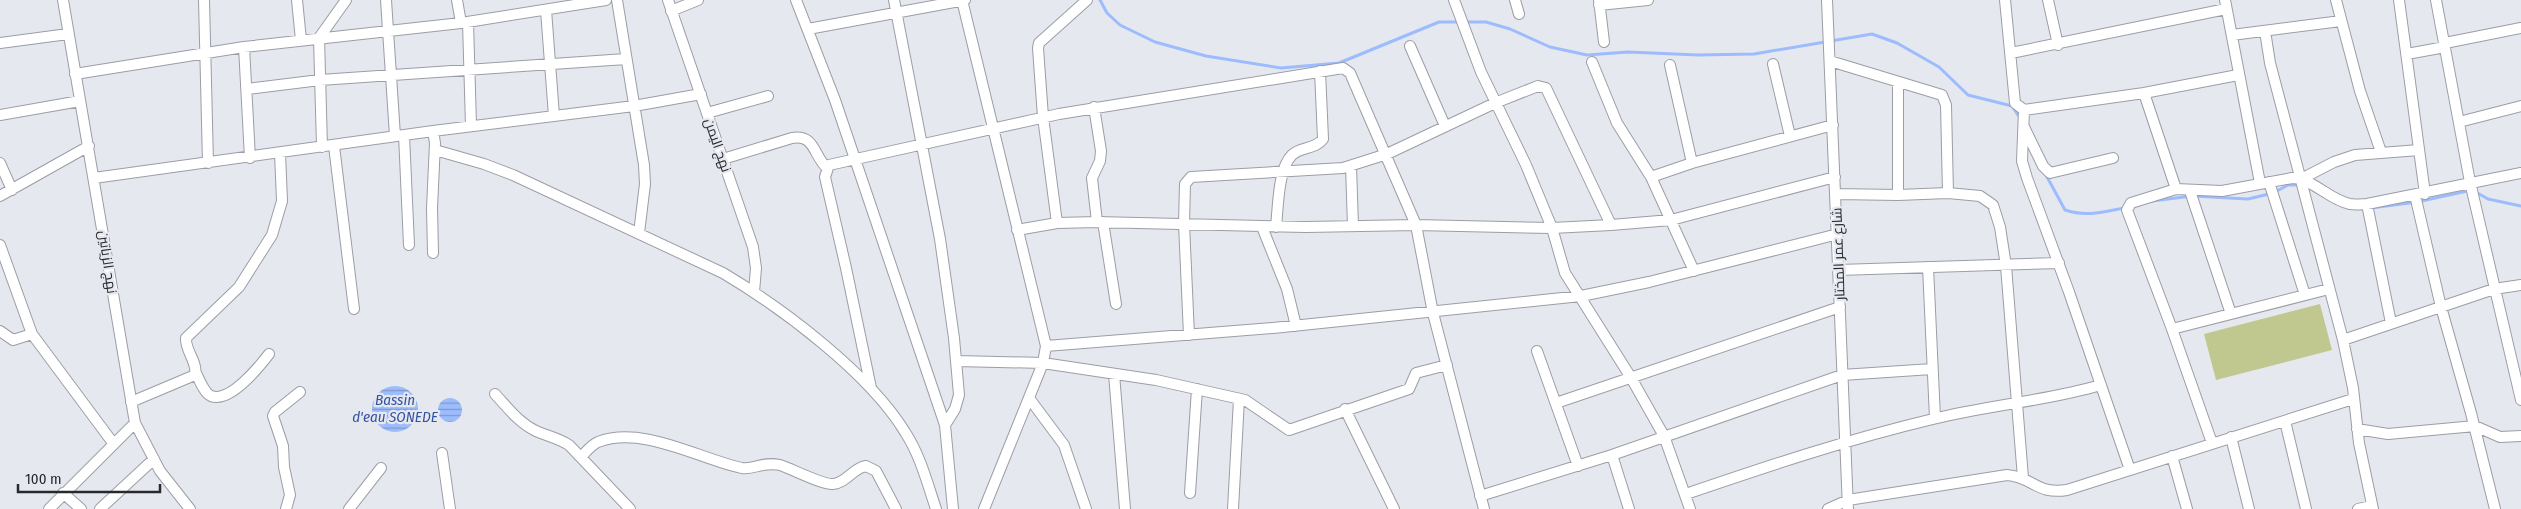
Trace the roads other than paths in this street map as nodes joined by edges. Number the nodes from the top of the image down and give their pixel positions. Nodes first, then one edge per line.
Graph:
1 (63, 0) edge
2 (204, 0) edge
3 (297, 0) edge
4 (346, 0) edge
5 (386, 0) edge
6 (458, 0) edge
7 (606, 0) edge
8 (618, 0) edge
9 (668, 0) edge
10 (698, 0) edge
11 (796, 0) edge
12 (894, 0) edge
13 (963, 0) edge
14 (1087, 0) edge
15 (1454, 0) edge
16 (1515, 0) edge
17 (1648, 0) edge
18 (1827, 0) edge
19 (2005, 0) edge
20 (2048, 0) edge
21 (2336, 0) edge
22 (2399, 0) edge
23 (2436, 0) edge
24 (1599, 2) edge
25 (2226, 4) edge
26 (546, 10) junction
27 (671, 10) junction
28 (897, 13) junction
29 (1519, 14) dead end
30 (2341, 21) junction
31 (465, 22) junction
32 (808, 28) junction
33 (2521, 28) edge
34 (389, 30) junction
35 (2265, 31) junction
36 (68, 34) junction
37 (2232, 35) junction
38 (319, 38) junction
39 (301, 40) junction
40 (1604, 42) dead end
41 (0, 43) edge
42 (2058, 44) junction
43 (2445, 45) junction
44 (1410, 46) dead end
45 (244, 47) junction
46 (2011, 53) junction
47 (2407, 54) junction
48 (207, 55) junction
49 (626, 59) junction
50 (1830, 61) junction
51 (1592, 62) dead end
52 (549, 64) junction
53 (1773, 64) dead end
54 (1670, 65) dead end
55 (469, 70) junction
56 (1320, 70) junction
57 (75, 74) junction
58 (391, 75) junction
59 (2238, 76) junction
60 (320, 80) junction
61 (1898, 82) junction
62 (247, 89) junction
63 (2144, 93) junction
64 (701, 94) junction
65 (768, 96) dead end
66 (80, 101) junction
67 (1496, 102) junction
68 (634, 106) junction
69 (2521, 106) edge
70 (1094, 107) junction
71 (2024, 110) junction
72 (707, 113) junction
73 (0, 115) edge
74 (554, 116) junction
75 (1043, 117) junction
76 (2459, 122) junction
77 (1833, 125) junction
78 (471, 126) junction
79 (1445, 126) junction
80 (2024, 126) junction
81 (992, 129) junction
82 (433, 130) junction
83 (400, 135) junction
84 (1790, 136) junction
85 (921, 144) junction
86 (89, 146) junction
87 (334, 146) junction
88 (322, 147) junction
89 (435, 150) junction
90 (2419, 150) junction
91 (2381, 152) junction
92 (280, 153) junction
93 (1387, 154) junction
94 (250, 158) junction
95 (2113, 158) dead end
96 (723, 159) junction
97 (855, 159) junction
98 (208, 162) junction
99 (1692, 163) junction
100 (0, 164) edge
101 (1351, 166) junction
102 (827, 168) junction
103 (1284, 171) junction
104 (2521, 172) edge
105 (1651, 177) junction
106 (1834, 177) junction
107 (94, 178) junction
108 (2302, 178) junction
109 (2470, 182) junction
110 (2264, 183) junction
111 (2176, 189) junction
112 (12, 190) junction
113 (2190, 191) junction
114 (1948, 193) junction
115 (1836, 194) junction
116 (1898, 195) junction
117 (2420, 195) junction
118 (0, 196) edge
119 (2367, 204) junction
120 (1671, 220) junction
121 (1100, 222) junction
122 (1058, 223) junction
123 (1184, 224) junction
124 (1416, 225) junction
125 (1611, 225) junction
126 (1353, 226) junction
127 (1262, 227) junction
128 (1276, 227) junction
129 (1552, 228) junction
130 (1017, 230) junction
131 (639, 234) junction
132 (1838, 234) junction
133 (0, 245) edge
134 (409, 246) dead end
135 (433, 253) dead end
136 (2059, 263) junction
137 (2006, 266) junction
138 (1928, 267) junction
139 (1838, 270) junction
140 (1694, 271) junction
141 (2521, 285) edge
142 (2329, 289) junction
143 (2494, 289) junction
144 (754, 292) junction
145 (2305, 295) junction
146 (1580, 296) junction
147 (1116, 304) dead end
148 (1840, 307) junction
149 (2441, 307) junction
150 (354, 309) dead end
151 (1434, 313) junction
152 (2231, 314) junction
153 (2391, 323) junction
154 (1296, 326) junction
155 (2172, 329) junction
156 (0, 331) edge
157 (32, 334) junction
158 (1189, 335) junction
159 (2343, 340) junction
160 (1046, 346) junction
161 (1537, 351) dead end
162 (269, 354) dead end
163 (2516, 356) edge
164 (957, 361) junction
165 (1043, 363) junction
166 (1447, 365) junction
167 (1932, 369) junction
168 (196, 373) junction
169 (1114, 374) junction
170 (1842, 375) junction
171 (1630, 376) junction
172 (2101, 385) junction
173 (871, 388) junction
174 (1197, 389) junction
175 (300, 392) dead end
176 (495, 394) dead end
177 (1029, 398) junction
178 (1239, 399) junction
179 (2353, 399) junction
180 (2521, 400) edge
181 (131, 402) junction
182 (1556, 403) junction
183 (2017, 404) junction
184 (1345, 410) junction
185 (1935, 418) junction
186 (2285, 421) junction
187 (135, 423) junction
188 (945, 425) junction
189 (2475, 426) junction
190 (2357, 428) junction
191 (1664, 436) junction
192 (2521, 436) edge
193 (2230, 438) junction
194 (1846, 441) junction
195 (113, 443) junction
196 (2212, 443) junction
197 (442, 453) dead end
198 (1612, 455) junction
199 (2172, 456) junction
200 (581, 457) junction
201 (154, 459) junction
202 (1578, 466) junction
203 (381, 468) dead end
204 (2130, 470) junction
205 (2023, 478) junction
206 (63, 493) junction
207 (1190, 493) dead end
208 (1686, 494) junction
209 (1480, 496) junction
210 (1848, 505) edge
211 (2373, 507) edge
212 (49, 509) edge
213 (81, 509) edge
214 (100, 509) edge
215 (190, 509) edge
216 (286, 509) edge
217 (349, 509) edge
218 (450, 509) edge
219 (630, 509) edge
220 (896, 509) edge
221 (936, 509) edge
222 (953, 509) edge
223 (984, 509) edge
224 (1086, 509) edge
225 (1125, 509) edge
226 (1233, 509) edge
227 (1394, 509) edge
228 (1484, 509) edge
229 (1629, 509) edge
230 (1690, 509) edge
231 (1828, 509) edge
232 (2187, 509) edge
233 (2249, 509) edge
234 (2306, 509) edge
235 (2358, 509) edge
236 (2495, 509) edge

1 - 36 street, نهج الزياتين
2 - 48 street
3 - 39 street
4 - 38 street
5 - 34 street
6 - 31 street
7 - 26 street
8 - 49 street
9 - 27 street, نهج اليمن
10 - 27 street
11 - 32 street
12 - 28 street
13 - 28 street
13 - 81 street
14 - 75 street
15 - 67 street
16 - 29 street
17 - 24 street
18 - 50 street, شارع عمر المختار
19 - 46 street
20 - 42 street
21 - 30 street
22 - 47 street
23 - 43 street
24 - 40 street
25 - 37 street
25 - 42 street
26 - 31 street
26 - 52 street
27 - 64 street, نهج اليمن
28 - 32 street
28 - 85 street
30 - 35 street
30 - 91 street
31 - 34 street
31 - 55 street
32 - 97 street
33 - 43 street
34 - 38 street
34 - 58 street
35 - 37 street
35 - 108 street
36 - 41 street
36 - 57 street, نهج الزياتين
37 - 59 street
38 - 39 street
38 - 60 street
39 - 45 street
42 - 46 street
43 - 47 street
43 - 76 street
44 - 79 street
45 - 48 street
45 - 62 street
46 - 71 street
47 - 90 street
48 - 57 street
48 - 98 street
49 - 52 street
49 - 68 street
50 - 61 street
50 - 77 street, شارع عمر المختار
51 - 105 street
52 - 55 street
52 - 74 street
53 - 84 street
54 - 99 street
55 - 58 street
55 - 78 street
56 - 70 street
56 - 93 street
56 - 103 street
57 - 66 street, نهج الزياتين
58 - 60 street
58 - 83 street
59 - 63 street
59 - 110 street
60 - 62 street
60 - 88 street
61 - 114 street
61 - 116 street
62 - 94 street
63 - 71 street
63 - 111 street
64 - 68 street
64 - 72 street, نهج اليمن
65 - 72 street
66 - 73 street
66 - 86 street, نهج الزياتين
67 - 79 street
67 - 125 street
67 - 129 street
68 - 74 street
68 - 131 street
69 - 76 street
70 - 75 street
70 - 121 street
71 - 80 street
72 - 96 street, نهج اليمن
74 - 78 street
75 - 81 street
75 - 122 street
76 - 109 street
77 - 84 street
77 - 106 street, شارع عمر المختار
78 - 82 street
79 - 93 street
80 - 95 street
80 - 136 street
81 - 85 street
81 - 130 street
82 - 83 street
82 - 89 street
83 - 87 street
83 - 134 street
84 - 99 street
85 - 97 street
85 - 164 street
86 - 107 street, نهج الزياتين
86 - 112 street
87 - 88 street
87 - 150 street
88 - 92 street
89 - 131 street
89 - 135 street
90 - 91 street
90 - 117 street
91 - 108 street
92 - 94 street
92 - 168 street
93 - 101 street
93 - 124 street
94 - 98 street
96 - 102 street
96 - 144 street, نهج اليمن
97 - 102 street
97 - 188 street
98 - 107 street
99 - 105 street
100 - 112 street
101 - 103 street
101 - 126 street
102 - 173 street
103 - 123 street
103 - 128 street
104 - 109 street
105 - 120 street
106 - 115 street, شارع عمر المختار
106 - 120 street
107 - 181 street, نهج الزياتين
108 - 110 street
108 - 119 street
108 - 142 street
109 - 117 street
109 - 143 street
110 - 113 street
110 - 145 street
111 - 113 street
111 - 155 street
112 - 118 street
113 - 152 street
114 - 116 street
114 - 137 street
115 - 116 street
115 - 132 street, شارع عمر المختار
117 - 119 street
117 - 149 street
119 - 153 street
120 - 125 street
120 - 140 street
121 - 122 street
121 - 123 street
121 - 147 street
122 - 130 street
123 - 127 street
123 - 158 street
124 - 126 street
124 - 129 street
124 - 151 street
125 - 129 street
126 - 128 street
127 - 128 street
127 - 154 street
129 - 146 street
130 - 160 street
131 - 144 street
132 - 139 street, شارع عمر المختار
132 - 140 street
133 - 157 street
136 - 137 street
136 - 172 street
137 - 138 street
137 - 183 street
138 - 139 street
138 - 167 street
139 - 148 street, شارع عمر المختار
140 - 146 street
141 - 143 street
142 - 145 street
142 - 159 street
143 - 149 street
143 - 163 street
144 - 173 street
145 - 152 street
146 - 151 street
146 - 171 street
148 - 170 street, شارع عمر المختار
148 - 171 street
149 - 153 street
149 - 189 street
151 - 154 street
151 - 166 street
152 - 155 street
153 - 159 street
154 - 158 street
155 - 196 street
156 - 157 street
157 - 195 street
158 - 160 street
159 - 179 street
160 - 165 street
161 - 182 street
162 - 168 street
163 - 180 street
164 - 165 street
164 - 188 street
165 - 169 street
165 - 177 street
166 - 184 street
166 - 209 street
167 - 170 street
167 - 185 street
168 - 181 street
169 - 174 street
169 - 225 street
170 - 191 street
170 - 194 street, شارع عمر المختار
171 - 182 street
171 - 191 street
172 - 183 street
172 - 204 street
173 - 221 street
174 - 178 street
174 - 207 street
175 - 216 street
176 - 200 street
177 - 223 street
177 - 224 street
178 - 184 street
178 - 226 street
179 - 186 street
179 - 190 street
181 - 187 street, نهج الزياتين
182 - 202 street
183 - 185 street
183 - 205 street
184 - 227 street
185 - 194 street
186 - 193 street
186 - 234 street
187 - 195 street
187 - 201 street, نهج الزياتين
188 - 222 street
189 - 190 street
189 - 192 street
189 - 236 street
190 - 211 street
191 - 198 street
191 - 208 street
193 - 196 street
193 - 233 street
194 - 208 street
194 - 210 street, شارع عمر المختار
195 - 206 street
196 - 199 street
197 - 218 street
198 - 202 street
198 - 229 street
199 - 204 street
199 - 232 street
200 - 219 street
200 - 220 street
201 - 214 street
201 - 215 street, نهج الزياتين
202 - 209 street
203 - 217 street
204 - 205 street
205 - 210 street
206 - 212 street
206 - 213 street
208 - 230 street
209 - 228 street
210 - 231 street
211 - 235 street

